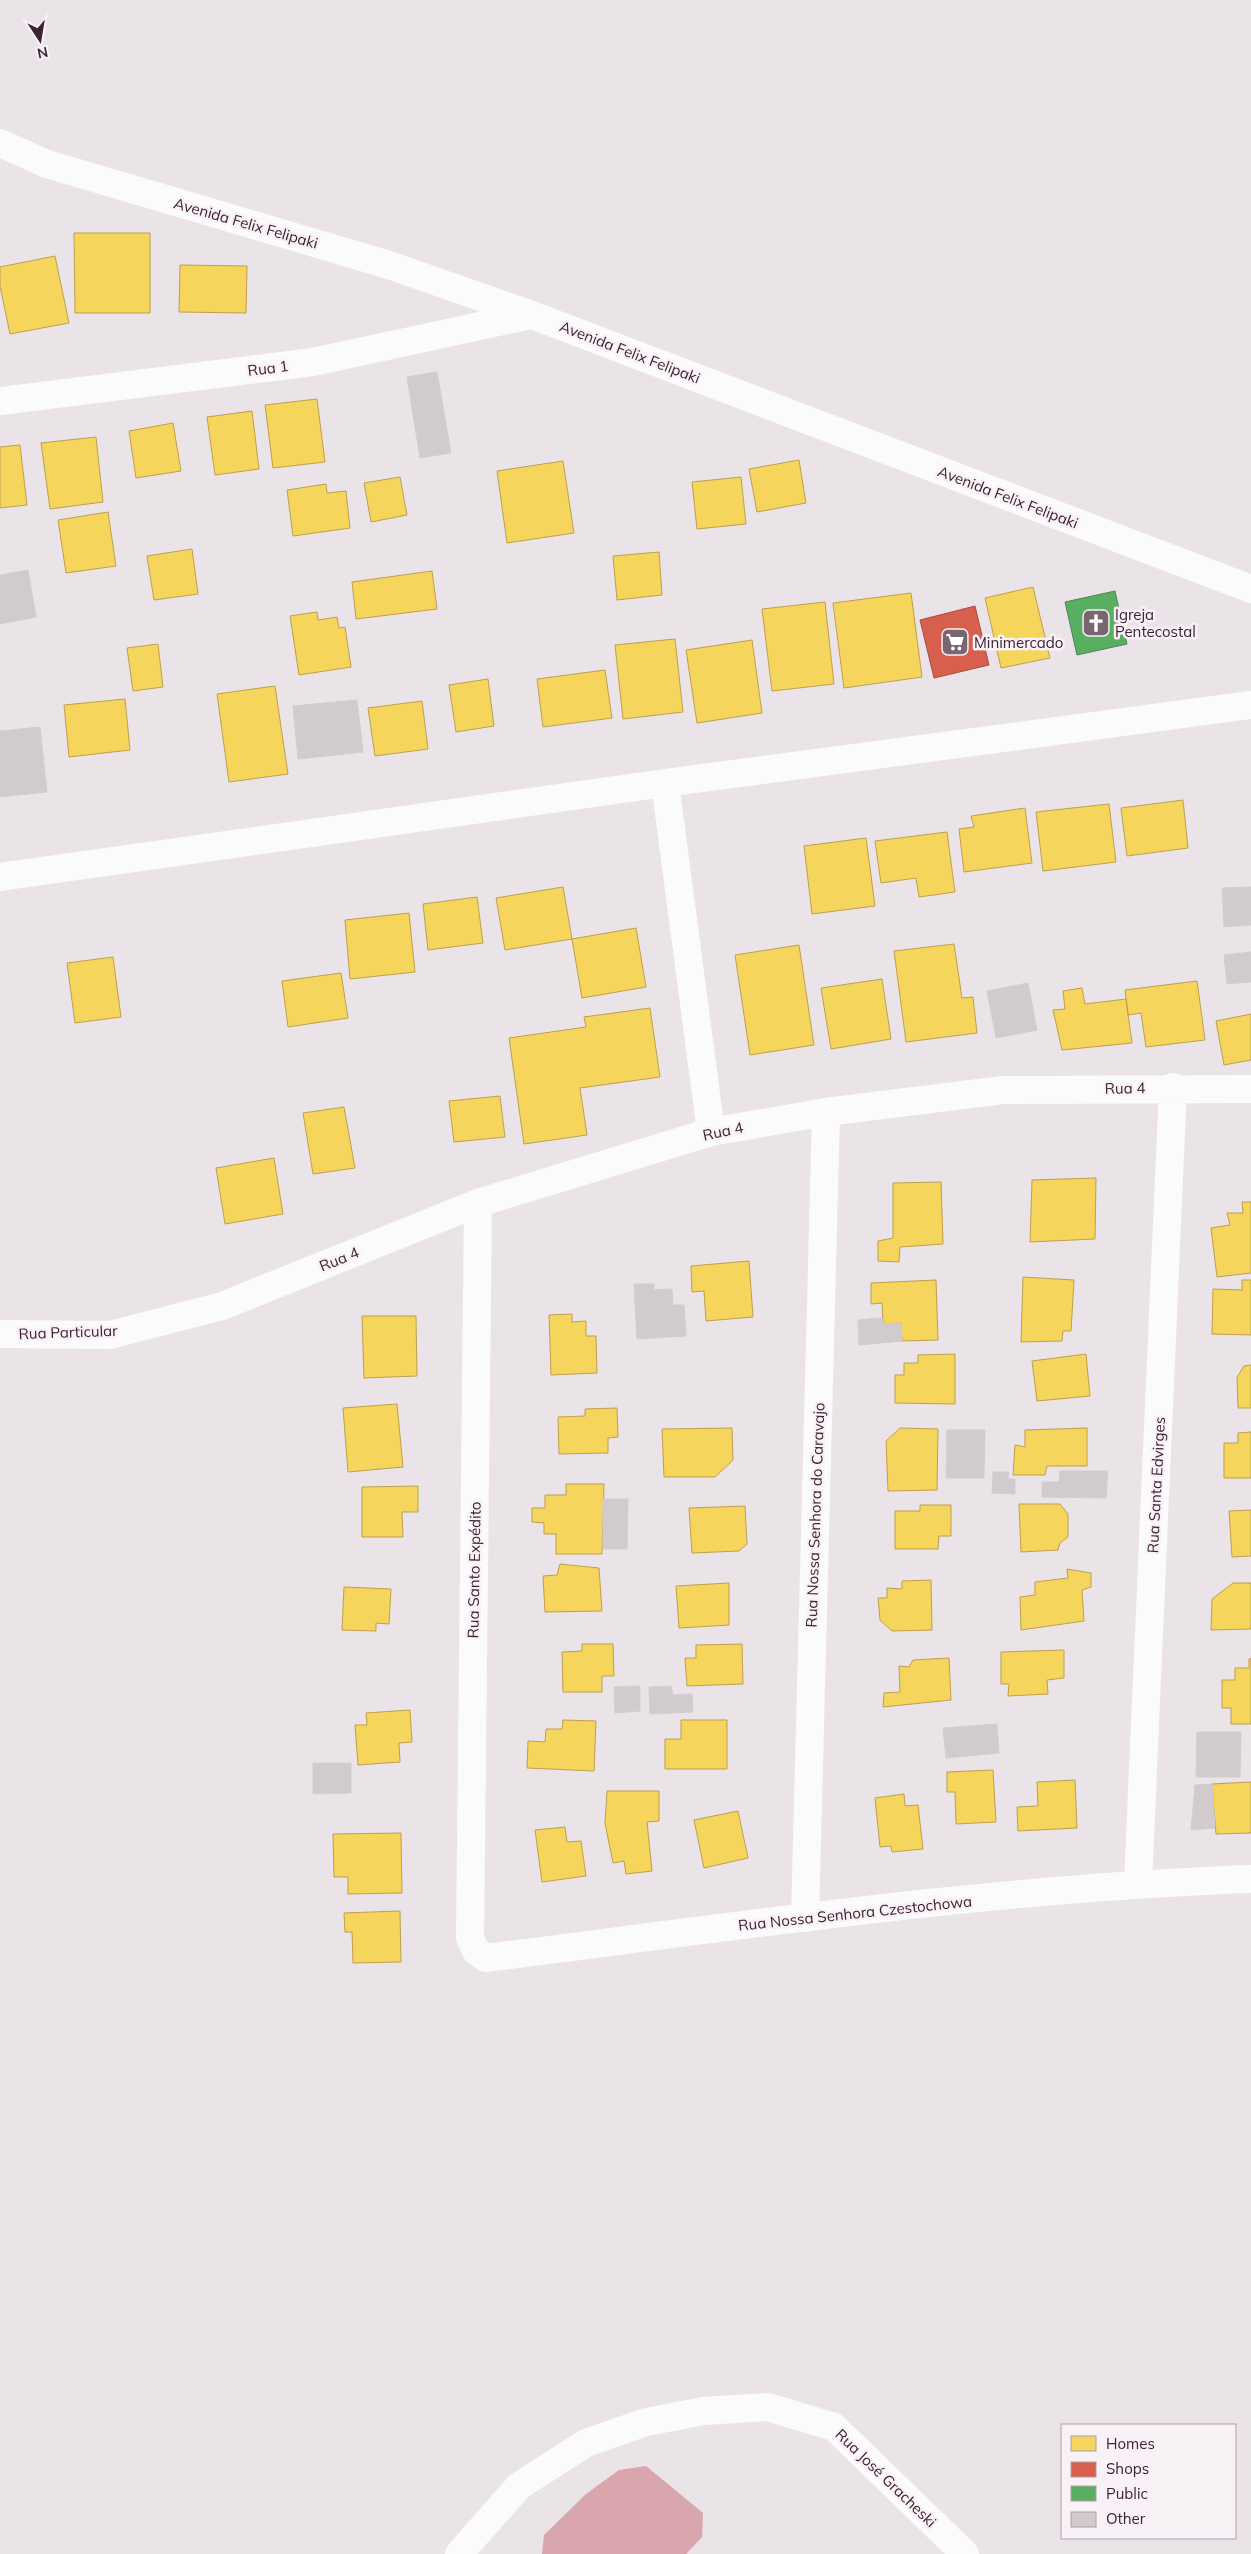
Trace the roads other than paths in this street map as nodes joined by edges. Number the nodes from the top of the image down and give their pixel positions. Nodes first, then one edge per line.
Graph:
1 (0, 143) edge
2 (532, 315) junction
3 (0, 401) edge
4 (1251, 589) edge
5 (1251, 705) edge
6 (665, 783) junction
7 (0, 877) edge
8 (1173, 1087) junction
9 (1251, 1089) edge
10 (826, 1112) junction
11 (711, 1132) junction
12 (478, 1203) junction
13 (222, 1306) joint
14 (0, 1334) edge
15 (1251, 1879) edge
16 (1138, 1883) junction
17 (805, 1918) junction
18 (470, 1938) joint
19 (459, 2554) edge
20 (965, 2554) edge

1 - 2 street, Avenida Felix Felipaki
2 - 3 street, Rua 1
2 - 4 street, Avenida Felix Felipaki
5 - 6 street
6 - 7 street
6 - 11 street
8 - 9 street, Rua 4
8 - 10 street, Rua 4
8 - 16 street, Rua Santa Edvirges
10 - 11 street, Rua 4
10 - 17 street, Rua Nossa Senhora do Caravajo
11 - 12 street, Rua 4
12 - 13 street, Rua 4
12 - 18 street, Rua Santo Expédito
13 - 14 street, Rua Particular
15 - 16 street, Rua Nossa Senhora Czestochowa
16 - 17 street, Rua Nossa Senhora Czestochowa
17 - 18 street, Rua Nossa Senhora Czestochowa
19 - 20 street, Rua José Gracheski

